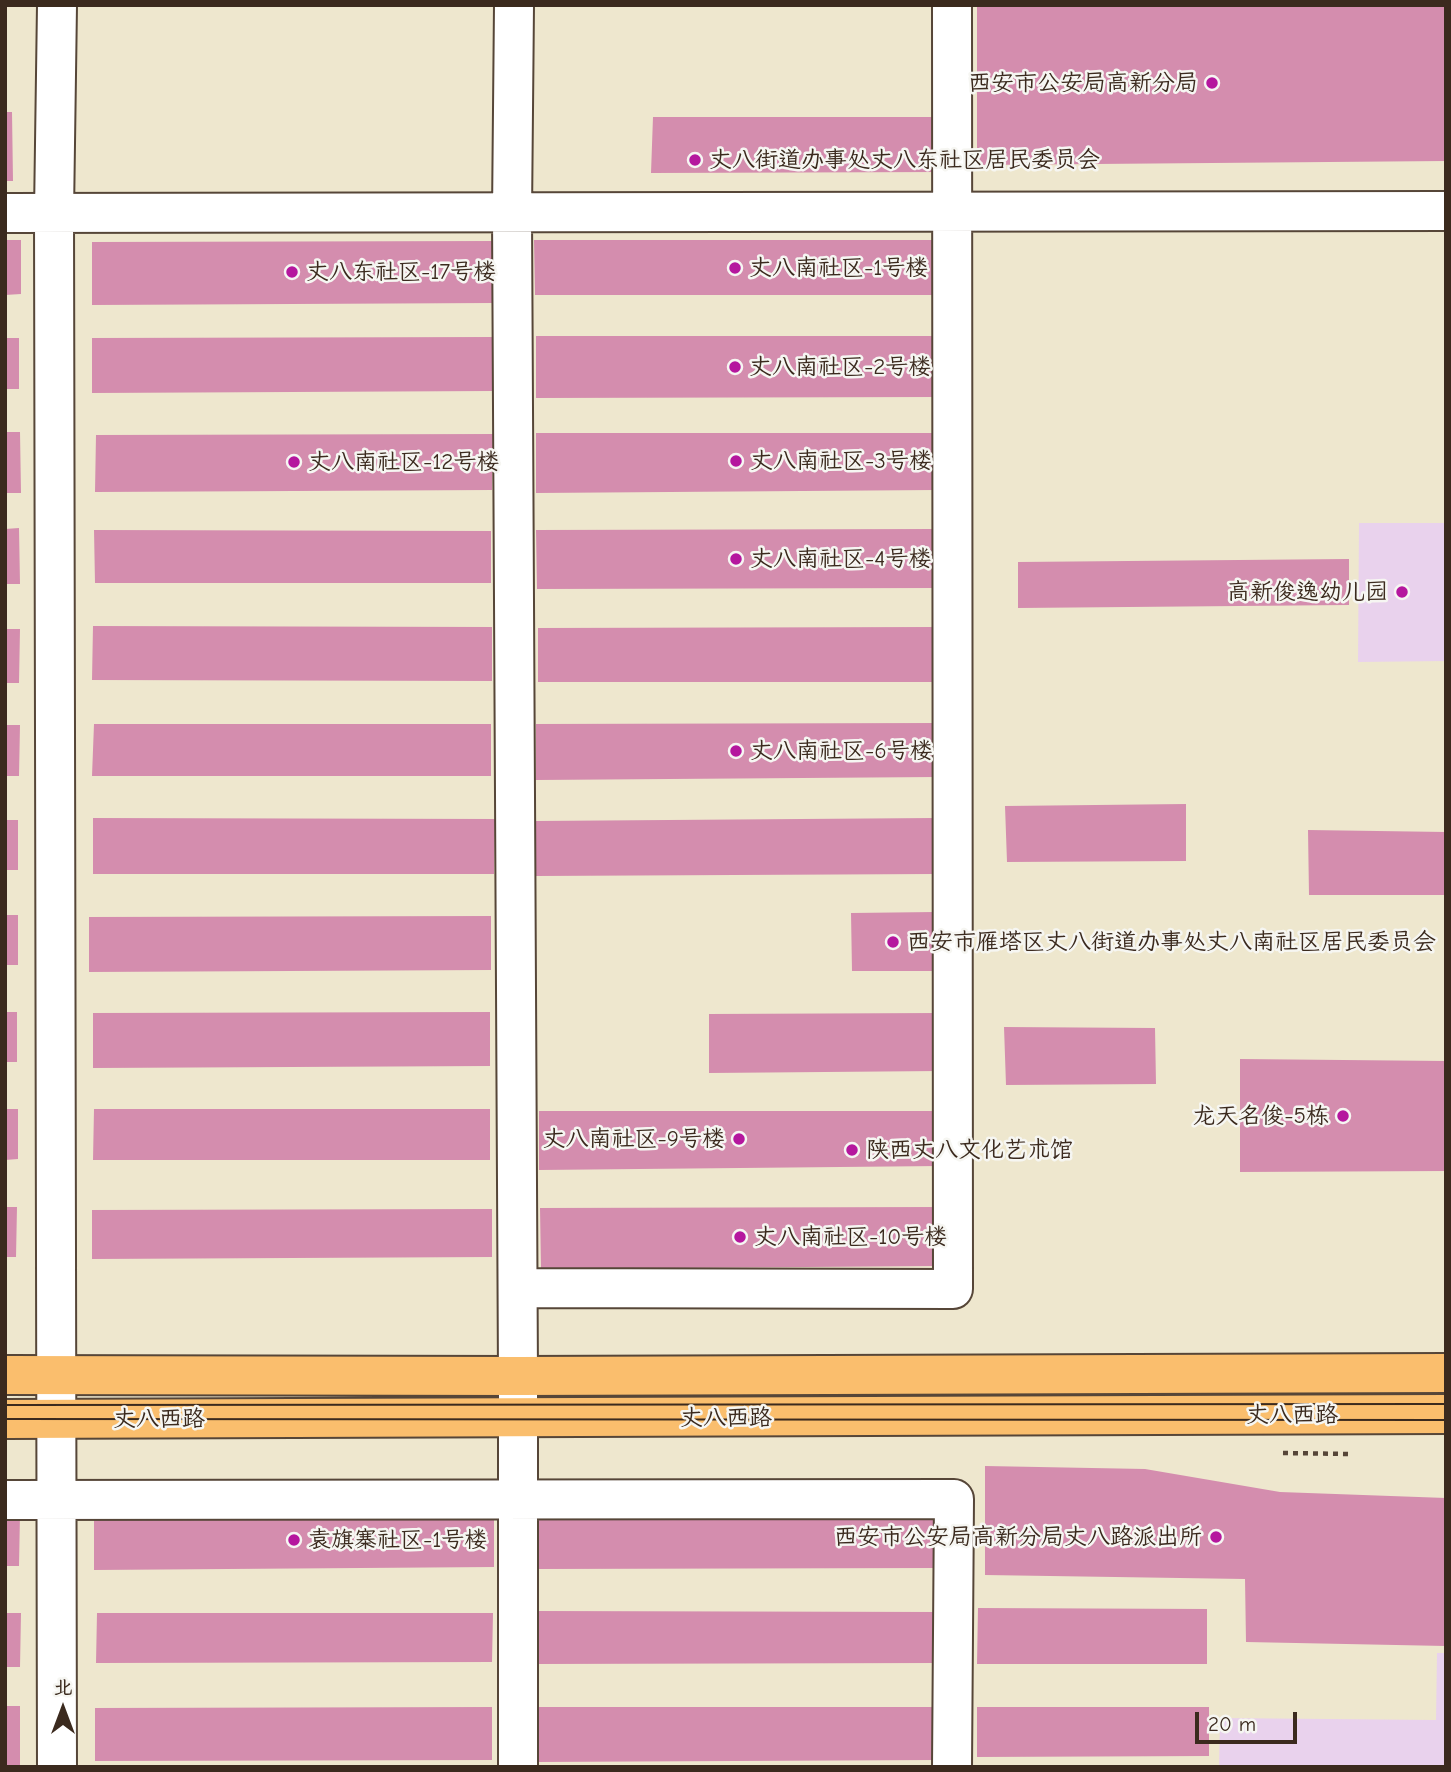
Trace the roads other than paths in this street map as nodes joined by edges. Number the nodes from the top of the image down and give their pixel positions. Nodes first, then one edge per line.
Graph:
1 (57, 5) edge
2 (514, 5) edge
3 (952, 5) edge
4 (951, 211) junction
5 (1446, 211) edge
6 (5, 213) edge
7 (54, 213) junction
8 (512, 214) junction
9 (518, 1288) junction
10 (57, 1374) junction
11 (1446, 1374) edge
12 (5, 1375) edge
13 (518, 1376) junction
14 (1446, 1414) edge
15 (5, 1419) edge
16 (57, 1419) junction
17 (518, 1419) junction
18 (5, 1500) edge
19 (57, 1500) junction
20 (517, 1500) junction
21 (57, 1767) edge
22 (517, 1767) edge
23 (952, 1767) edge

1 - 7 street
2 - 8 street
3 - 4 street
4 - 5 street
4 - 8 street
4 - 9 street
6 - 7 street
7 - 8 street
7 - 10 street
8 - 9 street
9 - 13 street
10 - 12 main road, 丈八西路
10 - 13 main road, 丈八西路
10 - 16 street
11 - 13 main road, 丈八西路
13 - 17 street
14 - 17 main road, 丈八西路
15 - 16 main road, 丈八西路
16 - 17 main road, 丈八西路
16 - 19 street
17 - 20 street
18 - 19 street
19 - 20 street
19 - 21 street
20 - 22 street
20 - 23 street

